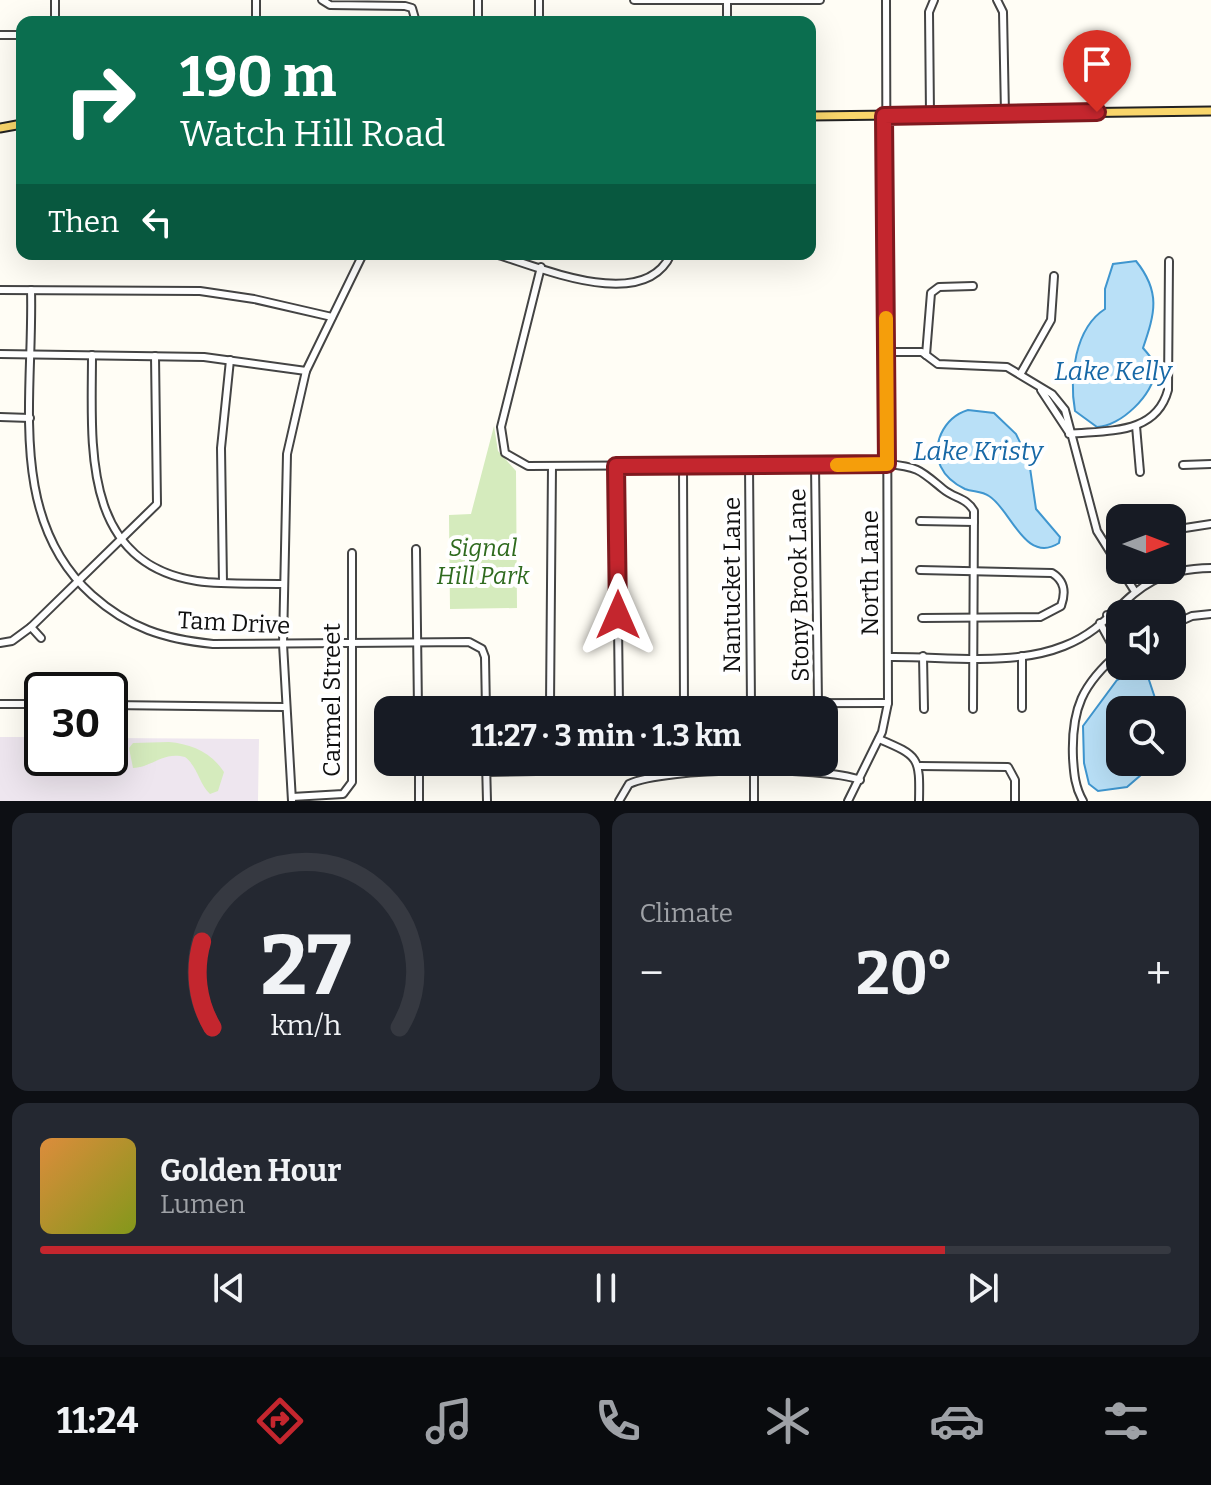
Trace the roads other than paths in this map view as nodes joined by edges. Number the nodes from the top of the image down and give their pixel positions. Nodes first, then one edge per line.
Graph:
1 (322, 0) edge
2 (634, 0) edge
3 (820, 0) edge
4 (886, 0) edge
5 (934, 0) edge
6 (997, 0) edge
7 (727, 2) edge
8 (415, 16) edge
9 (1211, 111) edge
10 (1005, 114) junction
11 (930, 115) junction
12 (816, 116) edge
13 (884, 116) junction
14 (360, 260) edge
15 (516, 260) edge
16 (666, 260) edge
17 (1169, 261) dead end
18 (541, 267) junction
19 (1054, 276) dead end
20 (973, 286) dead end
21 (0, 290) edge
22 (31, 290) junction
23 (332, 317) junction
24 (886, 352) junction
25 (0, 354) edge
26 (33, 354) junction
27 (92, 355) junction
28 (926, 355) junction
29 (155, 356) junction
30 (230, 360) junction
31 (306, 371) junction
32 (1021, 373) junction
33 (0, 417) edge
34 (30, 418) junction
35 (1136, 426) junction
36 (1069, 434) junction
37 (887, 464) junction
38 (1211, 464) edge
39 (749, 465) junction
40 (815, 465) junction
41 (1183, 465) dead end
42 (552, 466) junction
43 (616, 466) junction
44 (683, 467) junction
45 (1140, 472) dead end
46 (920, 521) dead end
47 (974, 522) junction
48 (1211, 524) edge
49 (1186, 528) edge
50 (122, 540) junction
51 (416, 549) dead end
52 (352, 553) dead end
53 (1211, 568) edge
54 (1186, 569) edge
55 (920, 570) dead end
56 (975, 572) junction
57 (78, 582) junction
58 (223, 583) junction
59 (284, 584) junction
60 (1145, 584) edge
61 (1134, 590) junction
62 (1123, 600) edge
63 (1211, 614) edge
64 (1106, 616) edge
65 (922, 618) dead end
66 (975, 619) junction
67 (1186, 619) edge
68 (1100, 623) junction
69 (31, 627) junction
70 (1106, 632) edge
71 (41, 638) dead end
72 (418, 641) junction
73 (350, 642) junction
74 (0, 643) edge
75 (283, 644) junction
76 (923, 656) junction
77 (973, 656) junction
78 (1022, 656) junction
79 (888, 657) junction
80 (1106, 666) edge
81 (418, 696) edge
82 (486, 696) edge
83 (550, 696) edge
84 (619, 696) edge
85 (684, 696) edge
86 (751, 696) edge
87 (818, 696) edge
88 (888, 703) junction
89 (0, 704) edge
90 (24, 704) edge
91 (838, 704) edge
92 (128, 705) edge
93 (285, 707) junction
94 (1022, 708) dead end
95 (924, 709) dead end
96 (973, 709) dead end
97 (879, 739) junction
98 (920, 766) junction
99 (838, 775) edge
100 (419, 776) edge
101 (486, 776) edge
102 (652, 776) edge
103 (754, 776) edge
104 (860, 780) junction
105 (292, 799) edge
106 (419, 801) edge
107 (487, 801) edge
108 (619, 801) edge
109 (754, 801) edge
110 (848, 801) edge
111 (919, 801) edge
112 (1015, 801) edge
113 (1084, 801) edge

1 - 8 street
2 - 7 street
3 - 7 street
4 - 13 street, North Lane
5 - 11 street
6 - 10 street
9 - 10 main road
10 - 11 main road
11 - 13 main road
12 - 13 main road
13 - 24 street, North Lane
14 - 23 street
15 - 18 street
16 - 18 street
17 - 35 street
18 - 42 street
19 - 32 street
20 - 28 street
21 - 22 street
22 - 23 street
22 - 26 street, Tam Drive
23 - 31 street
24 - 28 street
24 - 37 street, North Lane
25 - 26 street
26 - 27 street
26 - 34 street, Tam Drive
27 - 29 street
27 - 50 street
28 - 32 street
29 - 30 street
29 - 50 street
30 - 31 street
30 - 58 street
31 - 59 street
32 - 36 street
33 - 34 street
34 - 57 street, Tam Drive
35 - 36 street
35 - 45 street
36 - 61 street
37 - 40 street
37 - 47 street
37 - 79 street, North Lane
38 - 41 street
39 - 40 street
39 - 44 street
39 - 86 street, Nantucket Lane
40 - 87 street, Stony Brook Lane
42 - 43 street
42 - 83 street
43 - 44 street
43 - 84 street
44 - 85 street
46 - 47 street
47 - 56 street
48 - 49 street
50 - 57 street
50 - 58 street
51 - 72 street
52 - 73 street, Carmel Street
53 - 54 street
55 - 56 street
56 - 66 street
56 - 66 street
57 - 69 street
57 - 75 street, Tam Drive
58 - 59 street
59 - 75 street
60 - 61 street
61 - 62 street
63 - 67 street
64 - 68 street
65 - 66 street
66 - 77 street
68 - 70 street
68 - 78 street
69 - 71 street
69 - 74 street
72 - 73 street, Tam Drive
72 - 81 street
72 - 82 street, Tam Drive
73 - 75 street, Tam Drive
73 - 105 street, Carmel Street
75 - 93 street
76 - 77 street
76 - 79 street
76 - 95 street
77 - 78 street
77 - 96 street
78 - 94 street
79 - 88 street, North Lane
80 - 113 street
88 - 91 street
88 - 97 street, North Lane
89 - 90 street
92 - 93 street
93 - 105 street
97 - 98 street
97 - 104 street, North Lane
98 - 111 street
98 - 112 street
99 - 104 street
100 - 106 street
101 - 107 street
102 - 108 street
103 - 109 street
104 - 110 street, North Lane

